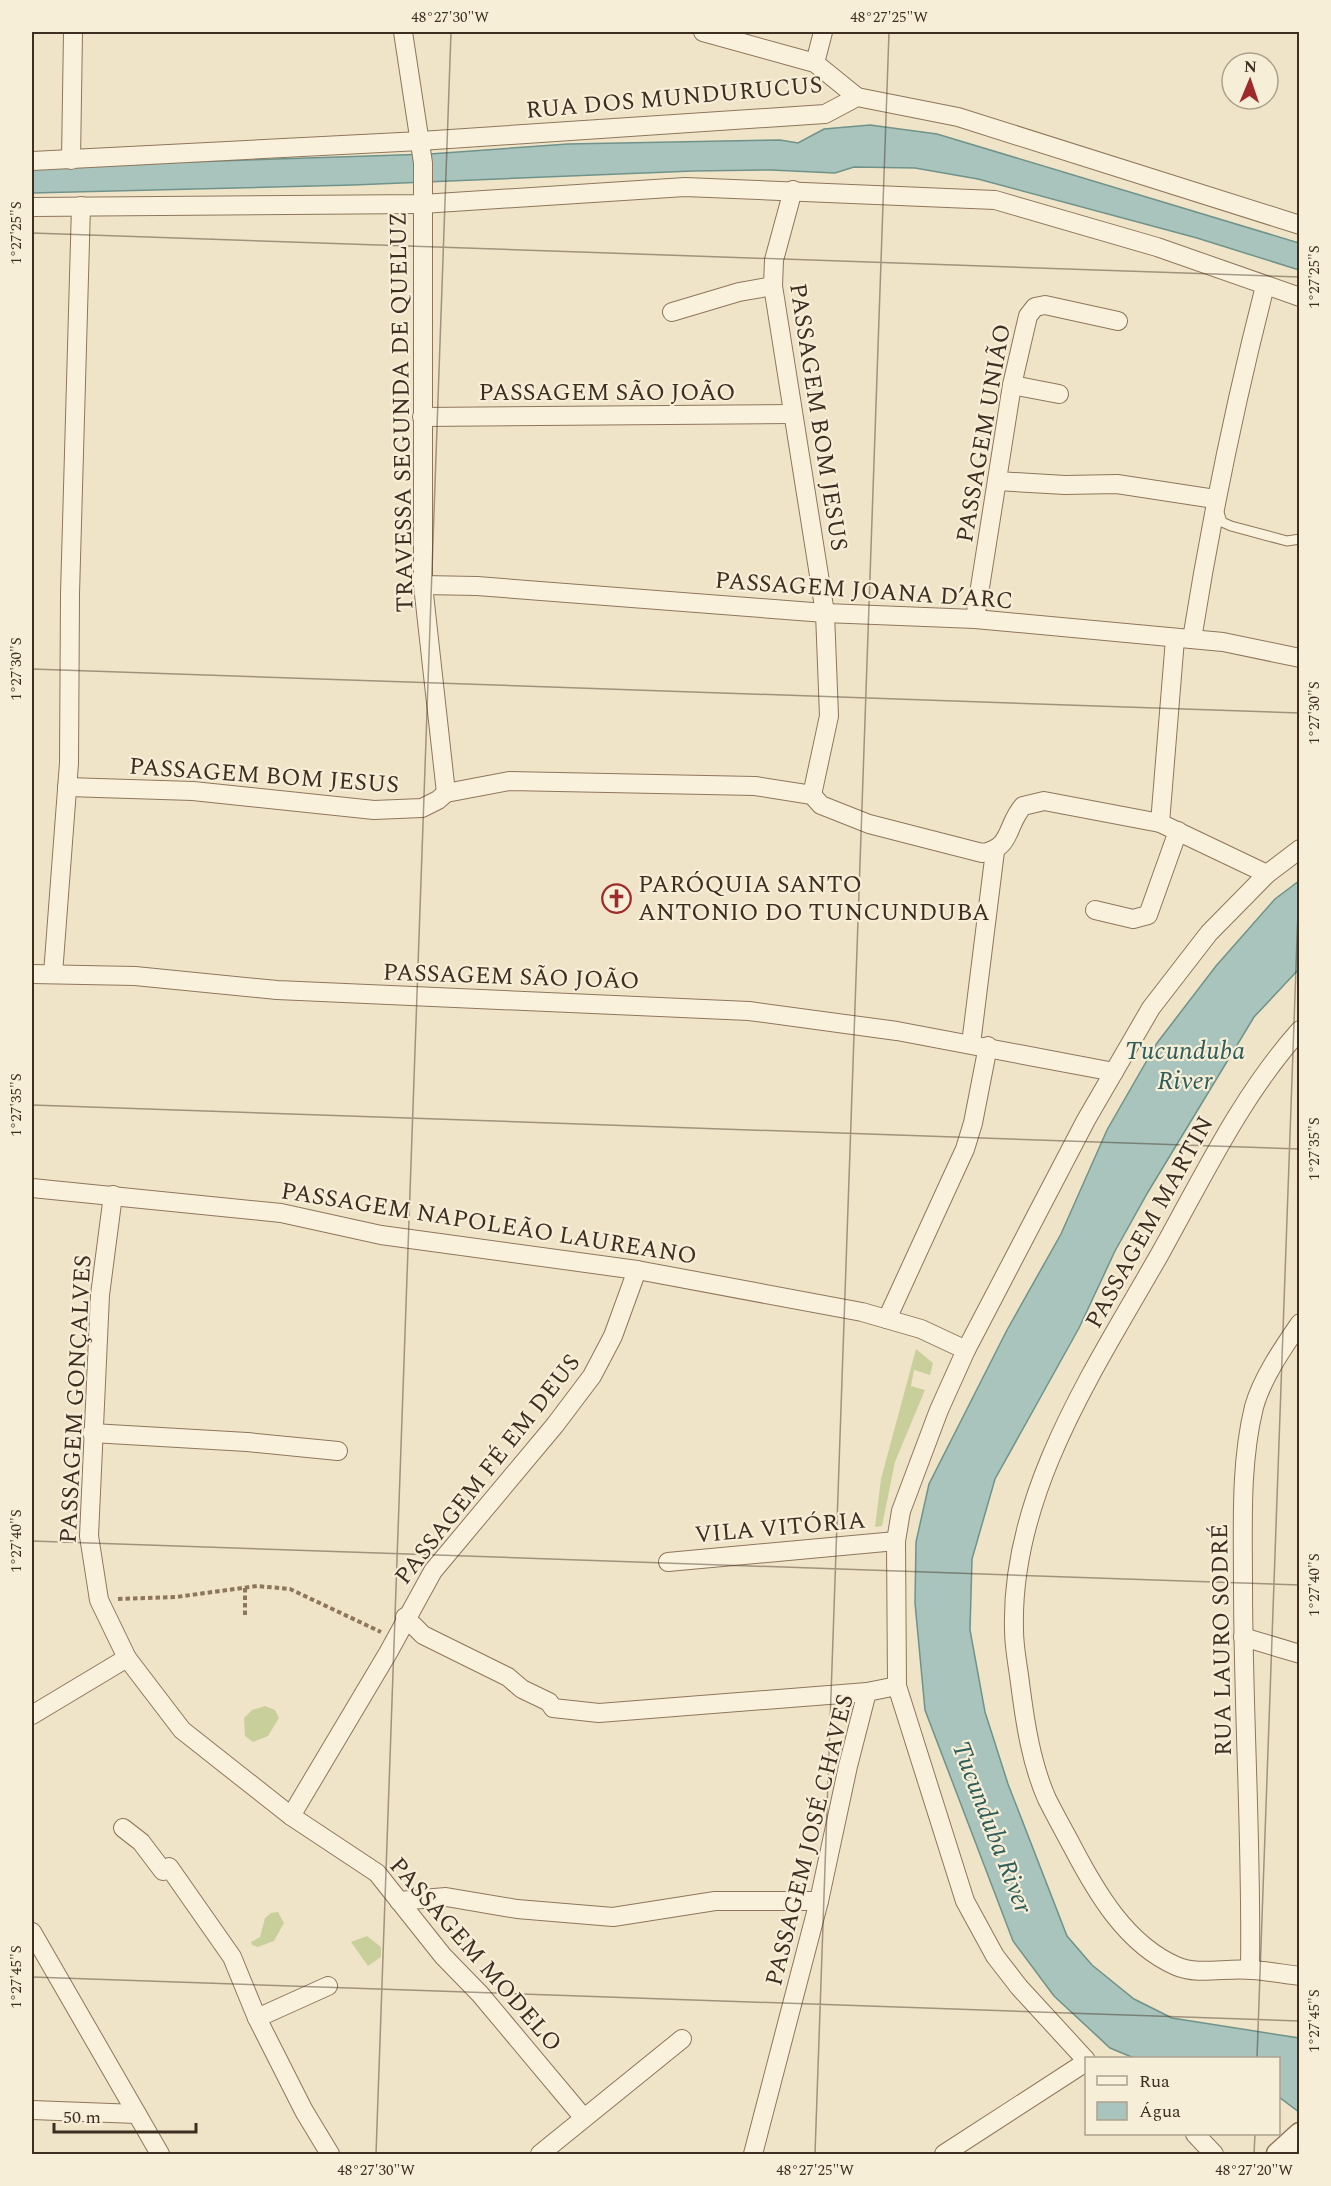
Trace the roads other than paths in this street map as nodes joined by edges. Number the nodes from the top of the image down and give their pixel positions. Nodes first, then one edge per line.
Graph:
1 (73, 32) edge
2 (404, 32) edge
3 (703, 32) edge
4 (823, 32) edge
5 (815, 63) junction
6 (857, 97) junction
7 (420, 141) junction
8 (71, 160) junction
9 (32, 161) edge
10 (793, 190) junction
11 (423, 197) junction
12 (81, 206) junction
13 (32, 207) edge
14 (1299, 225) edge
15 (773, 286) junction
16 (1265, 286) junction
17 (1299, 297) edge
18 (672, 312) dead end
19 (1118, 321) dead end
20 (1012, 385) junction
21 (1059, 394) dead end
22 (792, 414) junction
23 (422, 417) junction
24 (997, 481) junction
25 (1215, 499) junction
26 (1299, 538) edge
27 (423, 585) junction
28 (825, 613) junction
29 (975, 619) junction
30 (1184, 639) junction
31 (1299, 658) edge
32 (67, 787) junction
33 (446, 793) junction
34 (812, 795) junction
35 (1160, 823) junction
36 (1178, 831) junction
37 (1299, 849) edge
38 (994, 851) junction
39 (1267, 874) junction
40 (1095, 910) dead end
41 (32, 974) edge
42 (53, 974) junction
43 (1299, 1030) edge
44 (979, 1045) junction
45 (1114, 1072) junction
46 (32, 1188) edge
47 (113, 1196) junction
48 (637, 1270) junction
49 (887, 1318) junction
50 (1299, 1323) edge
51 (966, 1350) junction
52 (92, 1433) junction
53 (338, 1451) dead end
54 (896, 1541) junction
55 (668, 1562) dead end
56 (100, 1602) joint
57 (405, 1617) junction
58 (1243, 1637) junction
59 (1299, 1653) edge
60 (128, 1658) junction
61 (897, 1686) junction
62 (867, 1692) junction
63 (32, 1715) edge
64 (291, 1816) junction
65 (123, 1828) dead end
66 (399, 1901) junction
67 (819, 1901) junction
68 (32, 1932) edge
69 (1250, 1969) junction
70 (1299, 1976) edge
71 (328, 1986) dead end
72 (257, 2018) junction
73 (682, 2040) dead end
74 (1085, 2060) edge
75 (1085, 2062) edge
76 (32, 2110) edge
77 (137, 2114) junction
78 (583, 2117) junction
79 (1197, 2135) edge
80 (1298, 2136) edge
81 (160, 2154) edge
82 (330, 2154) edge
83 (540, 2154) edge
84 (753, 2154) edge
85 (944, 2154) edge
86 (1214, 2154) edge
87 (1278, 2154) edge

1 - 8 street
2 - 7 street, TRAVESSA SEGUNDA DE QUELUZ
3 - 5 street
4 - 5 street
5 - 6 street
6 - 7 street, RUA DOS MUNDURUCUS
6 - 14 street, RUA DOS MUNDURUCUS
7 - 8 street, RUA DOS MUNDURUCUS
7 - 11 street, TRAVESSA SEGUNDA DE QUELUZ
8 - 9 street, RUA DOS MUNDURUCUS
10 - 11 street
10 - 15 street, PASSAGEM BOM JESUS
10 - 16 street
11 - 12 street
11 - 23 street, TRAVESSA SEGUNDA DE QUELUZ
12 - 13 street
12 - 32 street
15 - 18 street
15 - 22 street, PASSAGEM BOM JESUS
16 - 17 street
16 - 25 street
19 - 20 street, PASSAGEM UNIÃO
20 - 21 street
20 - 24 street, PASSAGEM UNIÃO
22 - 23 street, PASSAGEM SÃO JOÃO
22 - 28 street, PASSAGEM BOM JESUS
23 - 27 street, TRAVESSA SEGUNDA DE QUELUZ
24 - 25 street
24 - 29 street, PASSAGEM UNIÃO
25 - 26 lane
25 - 30 street
27 - 28 street, PASSAGEM JOANA D’ARC
27 - 33 street, TRAVESSA SEGUNDA DE QUELUZ
28 - 29 street, PASSAGEM JOANA D’ARC
28 - 34 street, PASSAGEM BOM JESUS
29 - 30 street, PASSAGEM JOANA D’ARC
30 - 31 street, PASSAGEM JOANA D’ARC
30 - 35 street
32 - 33 street, PASSAGEM BOM JESUS
32 - 42 street
33 - 34 street, PASSAGEM BOM JESUS
34 - 38 street, PASSAGEM BOM JESUS
35 - 36 street
35 - 38 street
36 - 39 street
36 - 40 street
37 - 39 street
38 - 44 street
39 - 45 street
41 - 42 street, PASSAGEM SÃO JOÃO
42 - 44 street, PASSAGEM SÃO JOÃO
43 - 69 street, PASSAGEM MARTIN
44 - 45 street, PASSAGEM SÃO JOÃO
44 - 49 street
45 - 51 street
46 - 47 street, PASSAGEM NAPOLEÃO LAUREANO
47 - 48 street, PASSAGEM NAPOLEÃO LAUREANO
47 - 52 street, PASSAGEM GONÇALVES
48 - 49 street, PASSAGEM NAPOLEÃO LAUREANO
48 - 57 street, PASSAGEM FÉ EM DEUS
49 - 51 street, PASSAGEM NAPOLEÃO LAUREANO
50 - 58 street, RUA LAURO SODRÉ
51 - 54 street
52 - 53 street
52 - 56 street, PASSAGEM GONÇALVES
54 - 55 street, VILA VITÓRIA
54 - 61 street
56 - 60 street, PASSAGEM MODELO
57 - 62 street
57 - 64 street, PASSAGEM FÉ EM DEUS
58 - 59 street
58 - 69 street, RUA LAURO SODRÉ
60 - 63 street
60 - 64 street, PASSAGEM MODELO
61 - 62 street, PASSAGEM JOSÉ CHAVES
61 - 74 street
62 - 67 street, PASSAGEM JOSÉ CHAVES
64 - 66 street, PASSAGEM MODELO
65 - 72 street
66 - 67 street
66 - 78 street, PASSAGEM MODELO
67 - 84 street, PASSAGEM JOSÉ CHAVES
68 - 77 street
69 - 70 street, PASSAGEM MARTIN
71 - 72 street
72 - 82 street
73 - 78 street
75 - 85 street
76 - 77 street
77 - 81 street
78 - 83 street
79 - 86 street
80 - 87 street

